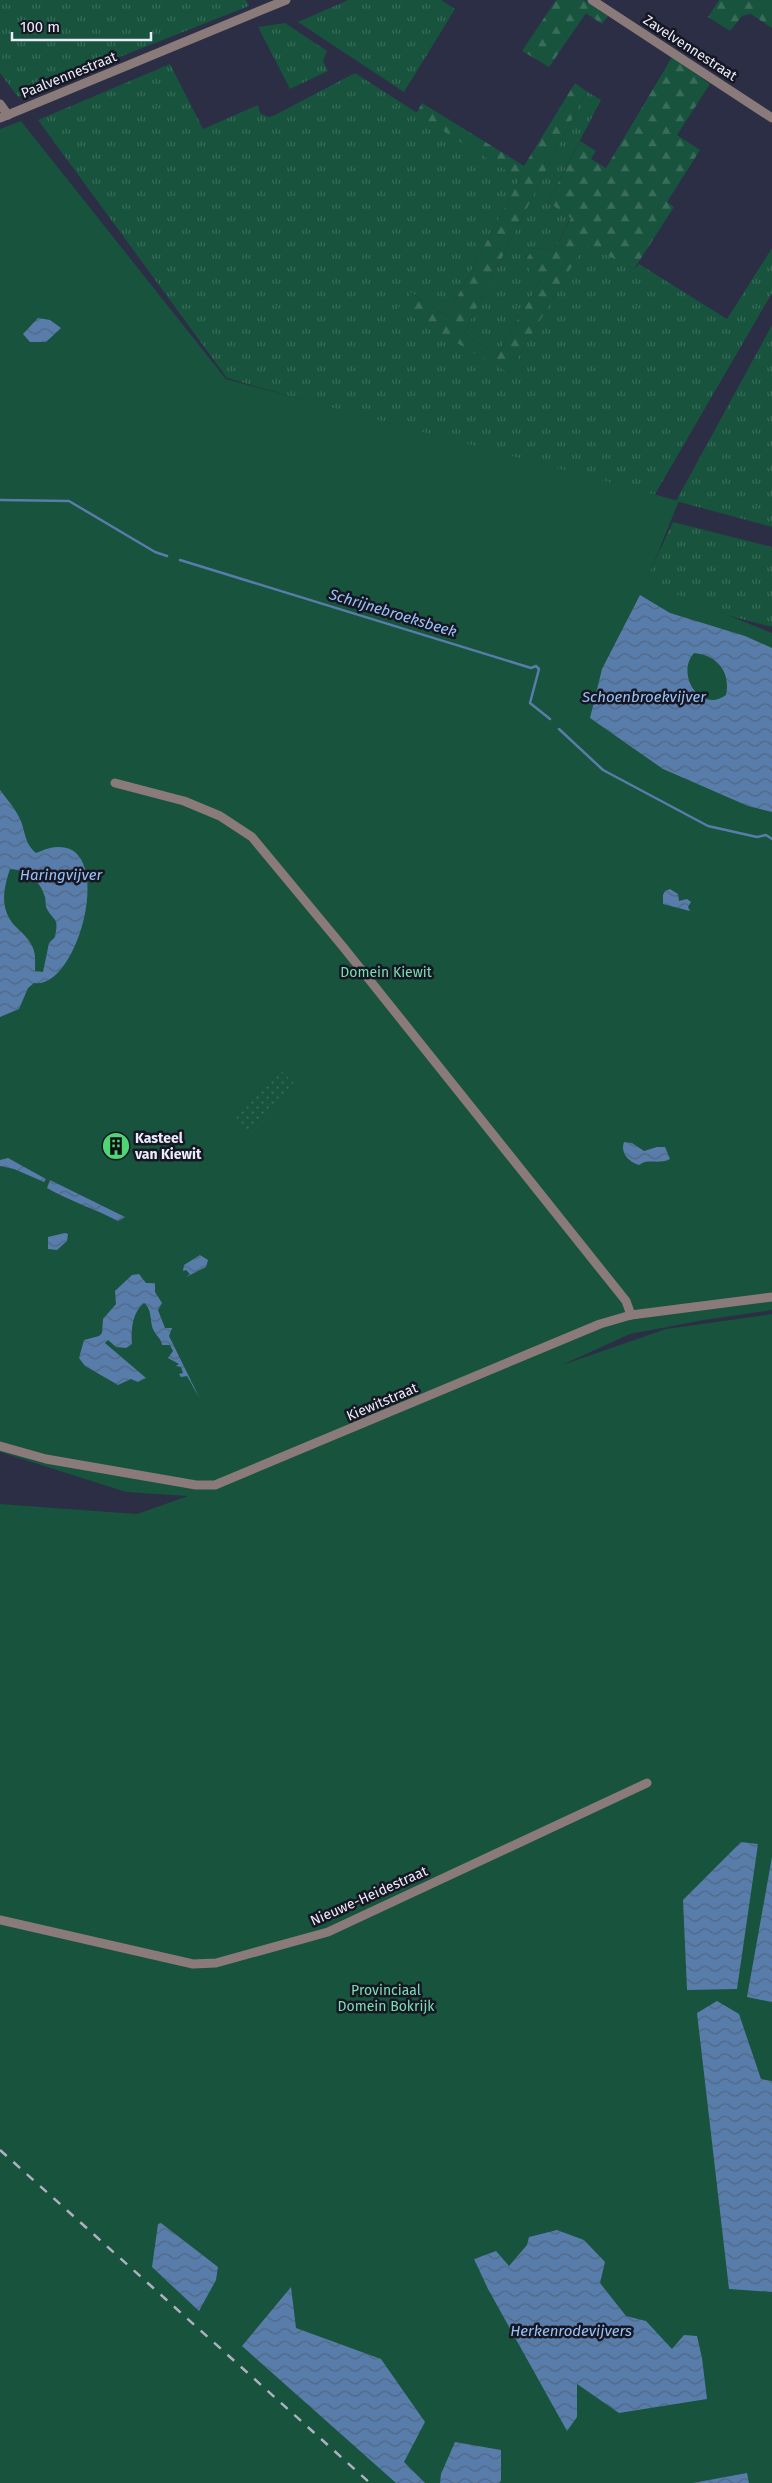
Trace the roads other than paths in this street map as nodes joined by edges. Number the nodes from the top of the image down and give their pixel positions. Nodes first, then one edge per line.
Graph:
1 (286, 0) edge
2 (592, 0) edge
3 (0, 104) edge
4 (4, 116) edge
5 (772, 118) edge
6 (116, 783) dead end
7 (772, 1297) edge
8 (631, 1315) junction
9 (0, 1446) edge
10 (647, 1783) dead end
11 (0, 1920) edge

1 - 4 street, Paalvennestraat
2 - 5 street, Zavelvennestraat
3 - 4 street
6 - 8 street
7 - 8 street, Kiewitstraat
8 - 9 street, Kiewitstraat
10 - 11 street, Nieuwe-Heidestraat

